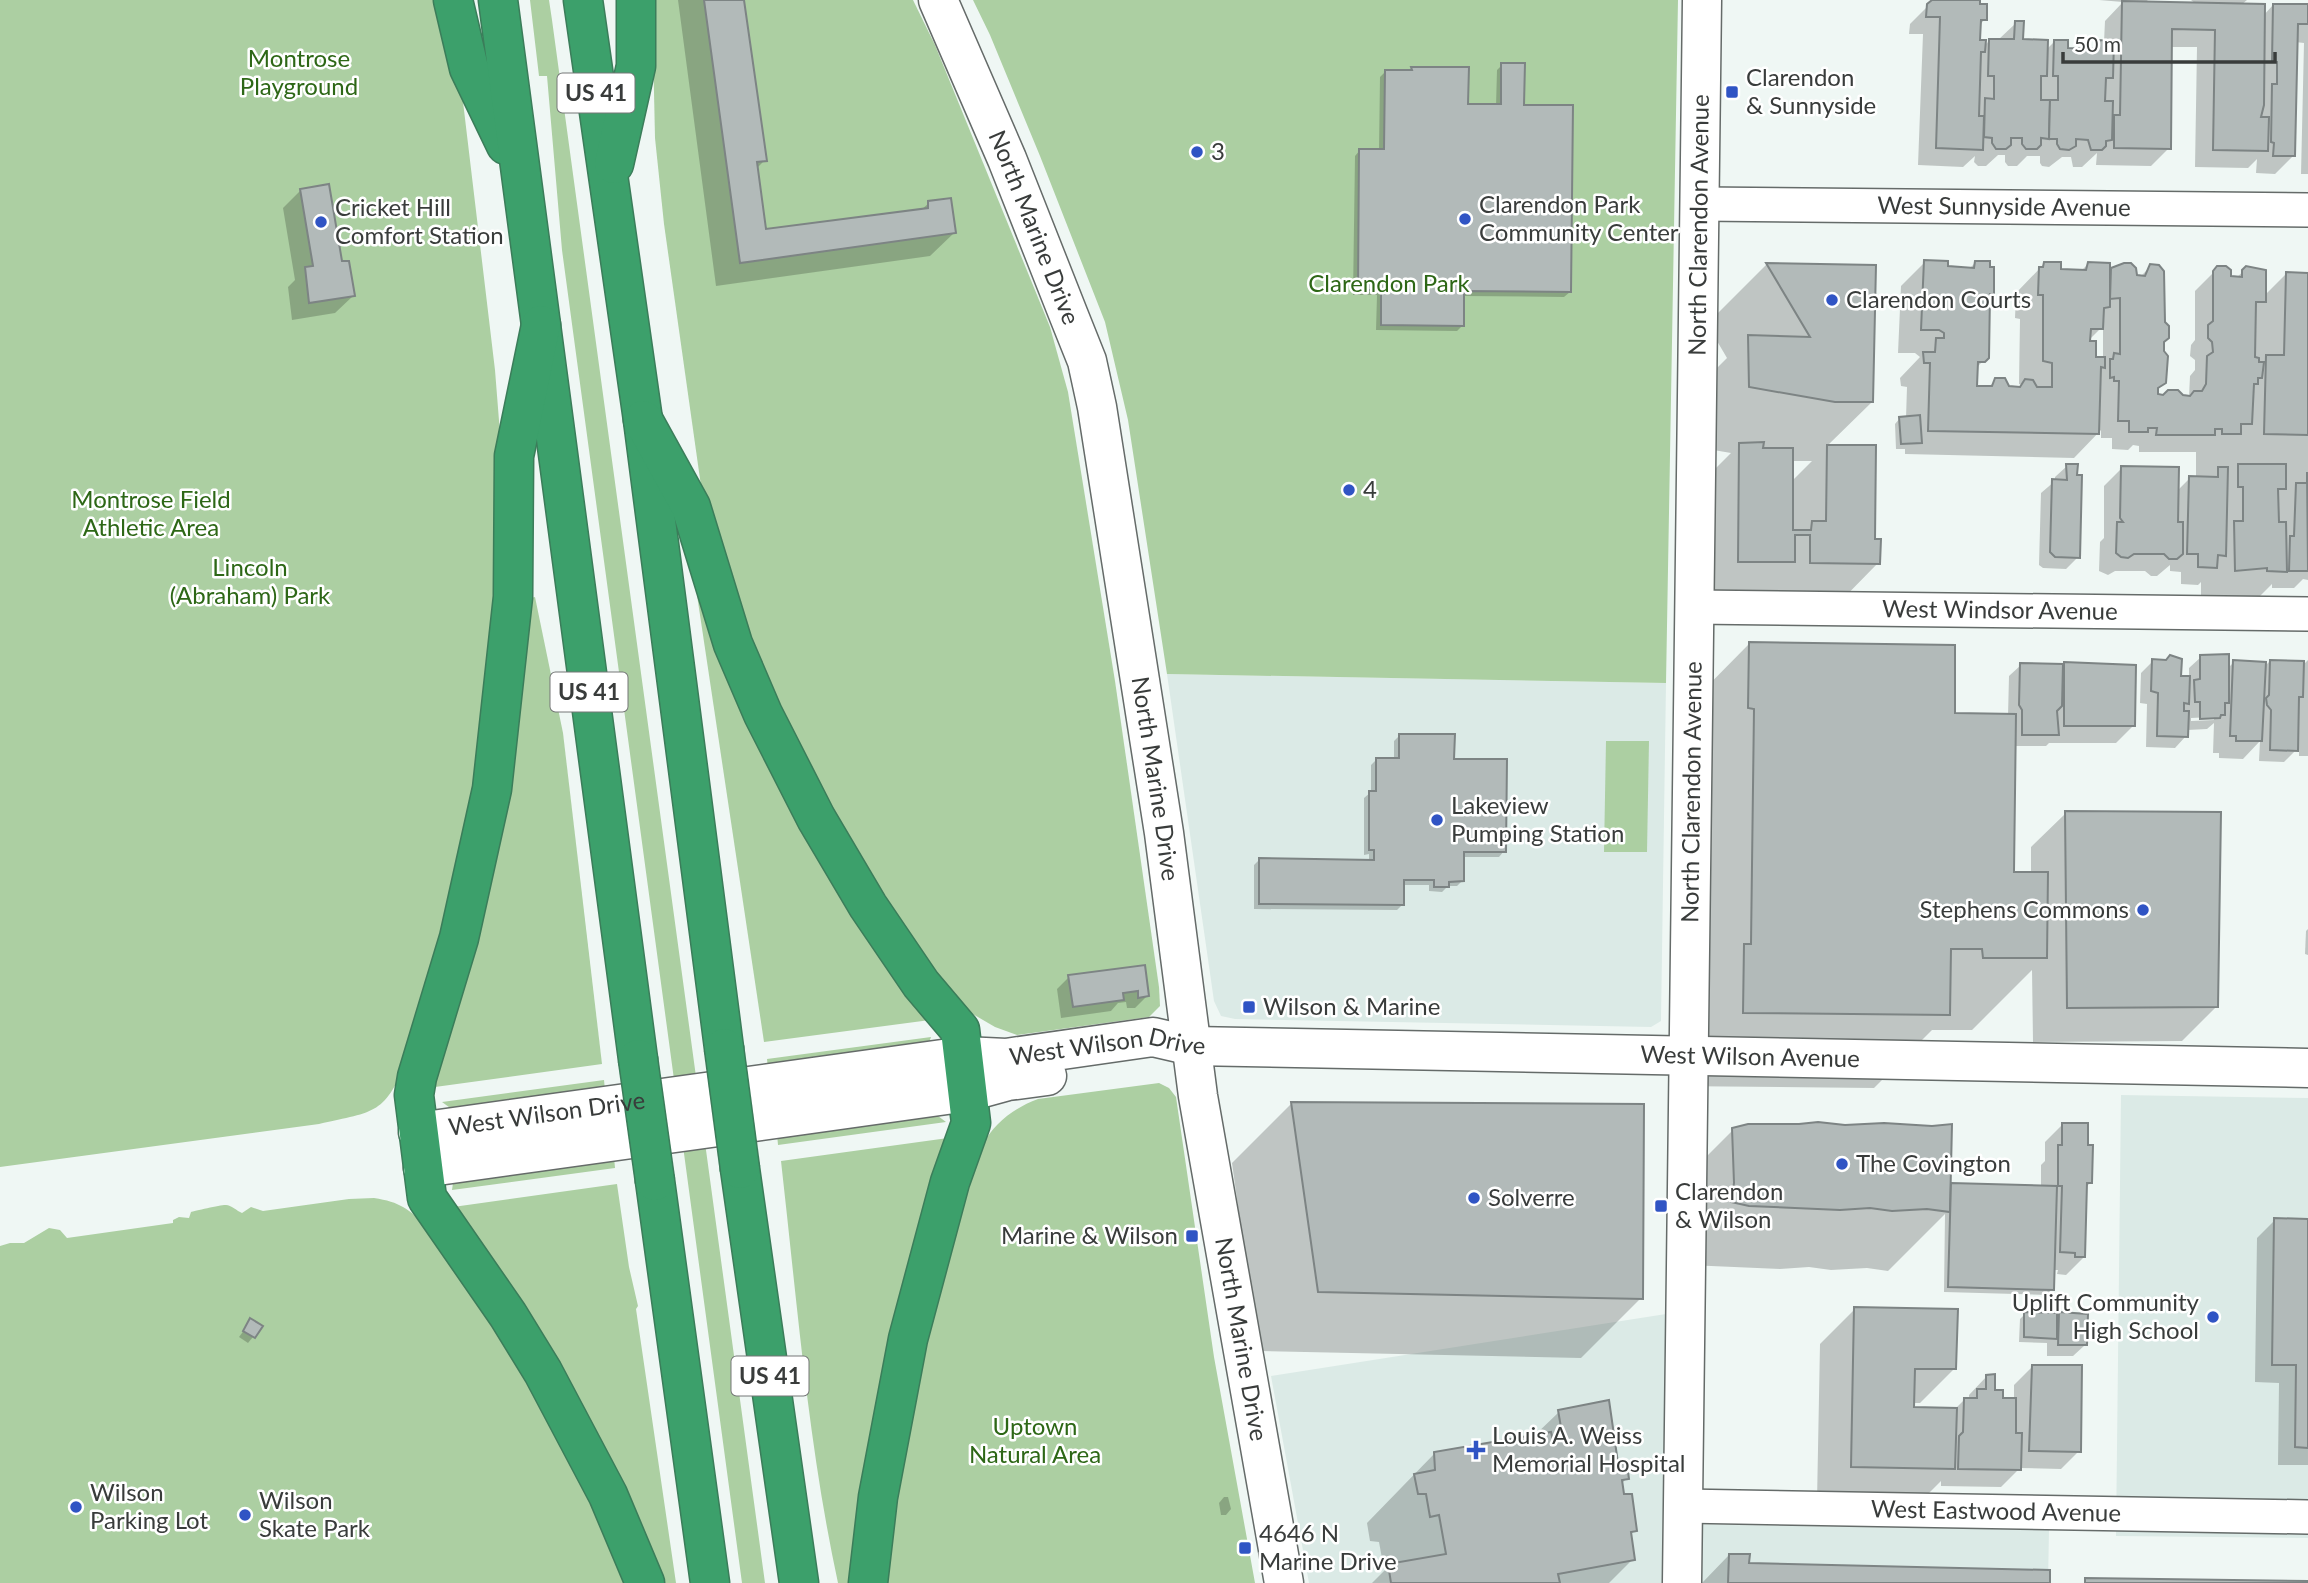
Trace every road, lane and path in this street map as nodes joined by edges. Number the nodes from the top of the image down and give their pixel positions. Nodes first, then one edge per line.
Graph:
1 (453, 0) edge
2 (498, 0) edge
3 (583, 0) edge
4 (636, 0) edge
5 (938, 0) edge
6 (1702, 0) edge
7 (520, 175) junction
8 (608, 187) junction
9 (1700, 204) junction
10 (2308, 210) edge
11 (541, 325) junction
12 (643, 420) junction
13 (1694, 607) junction
14 (2308, 614) edge
15 (1192, 1046) junction
16 (1688, 1055) junction
17 (2308, 1068) edge
18 (966, 1074) junction
19 (420, 1150) junction
20 (1683, 1506) junction
21 (2308, 1517) edge
22 (645, 1583) edge
23 (710, 1583) edge
24 (799, 1583) edge
25 (868, 1583) edge
26 (1284, 1583) edge
27 (1682, 1583) edge

1 - 7 highway
2 - 7 highway, US 41
3 - 8 highway, US 41
4 - 8 highway
5 - 15 street, North Marine Drive
6 - 9 street, North Clarendon Avenue
7 - 11 highway, US 41
8 - 12 highway, US 41
9 - 10 street, West Sunnyside Avenue
9 - 13 street, North Clarendon Avenue
11 - 19 highway
11 - 23 highway, US 41, bridge
12 - 18 highway
12 - 24 highway, US 41, bridge
13 - 14 street, West Windsor Avenue
13 - 16 street, North Clarendon Avenue
15 - 16 street, West Wilson Avenue
15 - 18 street, West Wilson Drive
15 - 26 street, North Marine Drive
16 - 17 street, West Wilson Avenue
16 - 20 street, North Clarendon Avenue
18 - 19 street, West Wilson Drive
18 - 25 highway
19 - 22 highway
20 - 21 street, West Eastwood Avenue
20 - 27 street, North Clarendon Avenue

